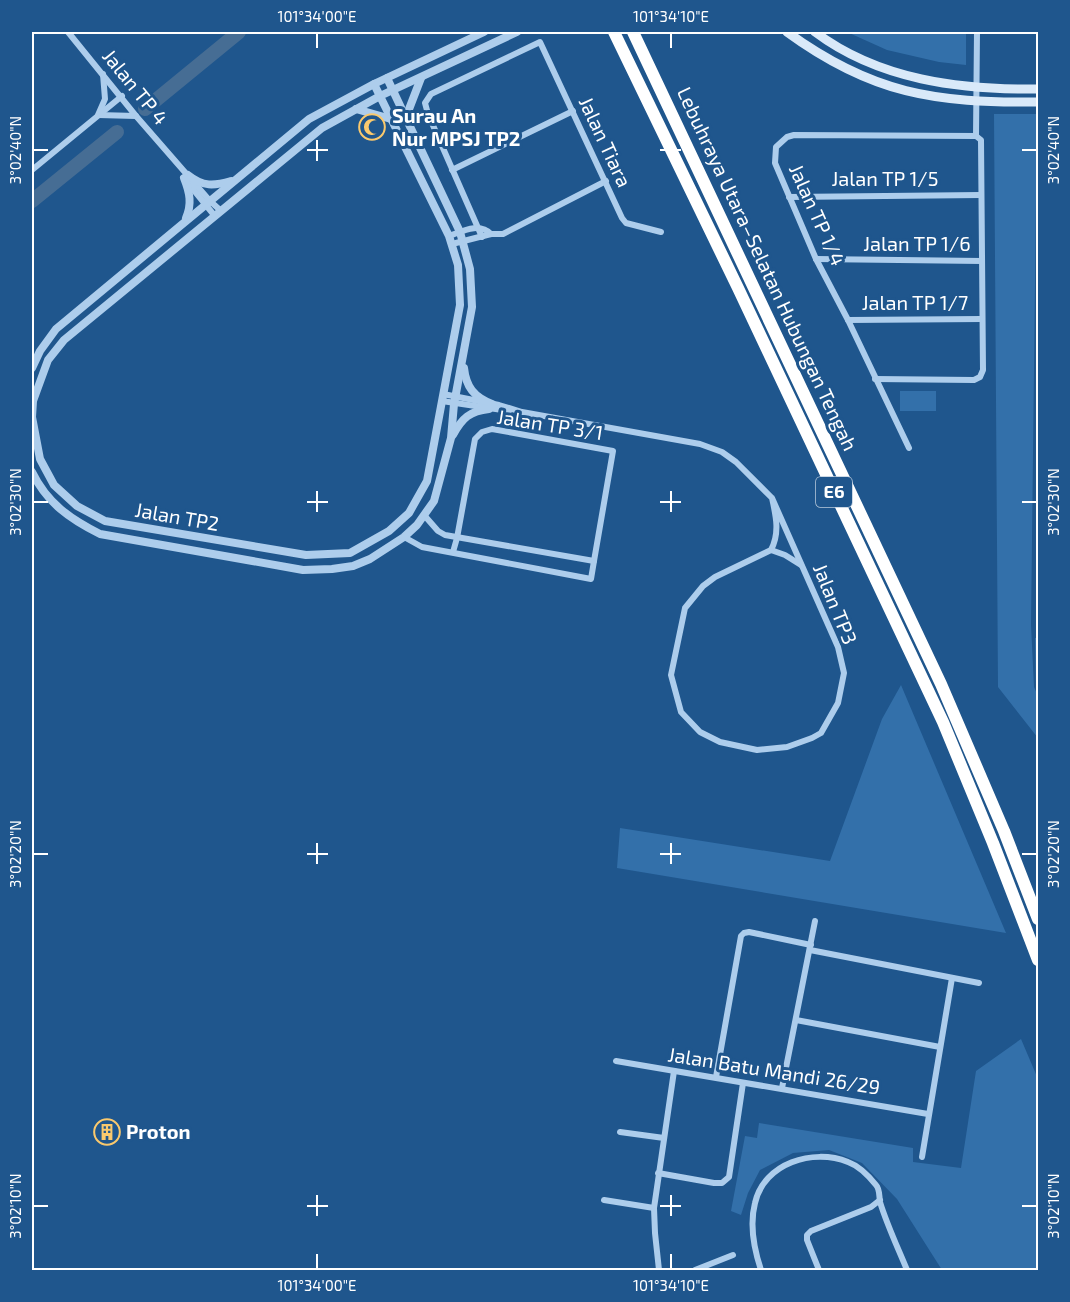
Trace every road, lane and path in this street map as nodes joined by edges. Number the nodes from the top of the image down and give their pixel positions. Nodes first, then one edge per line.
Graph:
1 (68, 32) edge
2 (77, 32) edge
3 (484, 32) edge
4 (517, 32) edge
5 (614, 32) edge
6 (633, 32) edge
7 (787, 32) edge
8 (814, 32) edge
9 (977, 32) edge
10 (79, 45) junction
11 (103, 73) junction
12 (421, 77) junction
13 (387, 78) junction
14 (374, 84) junction
15 (977, 88) junction
16 (1038, 89) edge
17 (393, 91) junction
18 (122, 96) junction
19 (380, 96) junction
20 (977, 102) junction
21 (1038, 102) edge
22 (356, 109) junction
23 (573, 111) junction
24 (98, 115) junction
25 (136, 116) junction
26 (406, 117) junction
27 (391, 119) junction
28 (976, 136) junction
29 (32, 170) edge
30 (452, 170) junction
31 (186, 176) junction
32 (237, 180) junction
33 (606, 181) junction
34 (981, 195) junction
35 (789, 196) junction
36 (207, 203) junction
37 (217, 213) junction
38 (184, 222) junction
39 (477, 227) junction
40 (460, 232) junction
41 (661, 232) dead end
42 (491, 234) junction
43 (482, 237) junction
44 (450, 240) junction
45 (464, 241) junction
46 (816, 259) junction
47 (982, 261) junction
48 (982, 319) junction
49 (848, 320) junction
50 (464, 356) junction
51 (32, 368) edge
52 (876, 379) junction
53 (443, 398) junction
54 (455, 401) junction
55 (490, 406) junction
56 (451, 438) junction
57 (909, 448) dead end
58 (32, 472) edge
59 (772, 498) junction
60 (424, 515) junction
61 (404, 537) junction
62 (457, 538) junction
63 (771, 550) junction
64 (453, 552) junction
65 (594, 561) junction
66 (802, 565) junction
67 (1038, 919) edge
68 (815, 921) dead end
69 (810, 947) junction
70 (1038, 960) edge
71 (952, 978) junction
72 (979, 983) dead end
73 (796, 1020) junction
74 (940, 1047) junction
75 (616, 1061) dead end
76 (674, 1071) junction
77 (716, 1077) junction
78 (743, 1083) junction
79 (782, 1088) junction
80 (928, 1114) junction
81 (620, 1132) dead end
82 (664, 1138) junction
83 (922, 1157) dead end
84 (658, 1173) junction
85 (604, 1200) dead end
86 (880, 1200) junction
87 (654, 1208) junction
88 (733, 1255) dead end
89 (659, 1270) edge
90 (695, 1270) edge
91 (761, 1270) edge
92 (819, 1270) edge
93 (907, 1270) edge

1 - 10 street, Jalan TP 4
2 - 10 street
3 - 13 street
4 - 12 street, Jalan TP2
5 - 70 highway, Lebuhraya Utara–Selatan Hubungan Tengah / E6
6 - 67 highway, Lebuhraya Utara–Selatan Hubungan Tengah / E6
7 - 20 main road
8 - 15 main road
9 - 15 street
10 - 11 street, Jalan TP 4
11 - 18 street, Jalan TP 4
11 - 24 street
12 - 17 street, Jalan TP2
12 - 26 street
13 - 14 street
13 - 17 street, Jalan TP2
14 - 19 street, Jalan TP2
14 - 32 street
15 - 16 main road
15 - 20 street
17 - 19 street, Jalan TP2
17 - 26 street, Jalan TP2
18 - 24 street
18 - 25 street, Jalan TP 4
19 - 22 street, Jalan TP2
19 - 27 street, Jalan TP2
20 - 21 main road
20 - 28 street
22 - 27 street
22 - 37 street, Jalan TP2
23 - 30 street
23 - 30 street, Jalan Tiara
23 - 33 street, Jalan Tiara
24 - 25 street
24 - 29 street
25 - 31 street, Jalan TP 4
26 - 40 street, Jalan TP2
27 - 44 street, Jalan TP2
28 - 34 street
28 - 35 street, Jalan TP 1/4
30 - 39 street
31 - 32 street
31 - 36 street, Jalan TP 4
31 - 38 street
32 - 36 street
33 - 41 street, Jalan Tiara
33 - 42 street
34 - 35 street, Jalan TP 1/5
34 - 47 street
35 - 46 street, Jalan TP 1/4
36 - 37 street, Jalan TP 4
36 - 38 street
37 - 53 street, Jalan TP2
38 - 51 street
39 - 40 street
39 - 42 street
39 - 43 street
40 - 44 street
40 - 45 street, Jalan TP2
42 - 43 street
43 - 45 street
44 - 45 street
44 - 53 street, Jalan TP2
45 - 50 street, Jalan TP2
46 - 47 street, Jalan TP 1/6
46 - 49 street, Jalan TP 1/4
47 - 48 street
48 - 49 street, Jalan TP 1/7
48 - 52 street
49 - 52 street, Jalan TP 1/4
50 - 54 street, Jalan TP2
50 - 55 street
52 - 57 street, Jalan TP 1/4
53 - 54 street, Jalan TP3
54 - 55 street, Jalan TP3
54 - 56 street, Jalan TP2
55 - 56 street
55 - 59 street, Jalan TP3
56 - 60 street, Jalan TP2
58 - 61 street, Jalan TP2
59 - 63 street
59 - 66 street, Jalan TP3
60 - 61 street, Jalan TP2
60 - 62 street
61 - 64 street
62 - 64 street
62 - 65 street
62 - 65 street, Jalan TP 3/1
63 - 66 street
63 - 66 street, Jalan TP3
64 - 65 street
68 - 69 street
69 - 71 street
69 - 73 street
69 - 77 street
71 - 72 street
71 - 74 street
73 - 74 street
73 - 79 street
74 - 80 street
75 - 76 street, Jalan Batu Mandi 26/29
76 - 77 street, Jalan Batu Mandi 26/29
76 - 82 street
77 - 78 street, Jalan Batu Mandi 26/29
78 - 79 street, Jalan Batu Mandi 26/29
78 - 84 street
79 - 80 street, Jalan Batu Mandi 26/29
80 - 83 street
81 - 82 street
82 - 84 street
84 - 87 street
85 - 87 street
86 - 91 street
86 - 92 street
86 - 93 street
87 - 89 street
88 - 90 street

